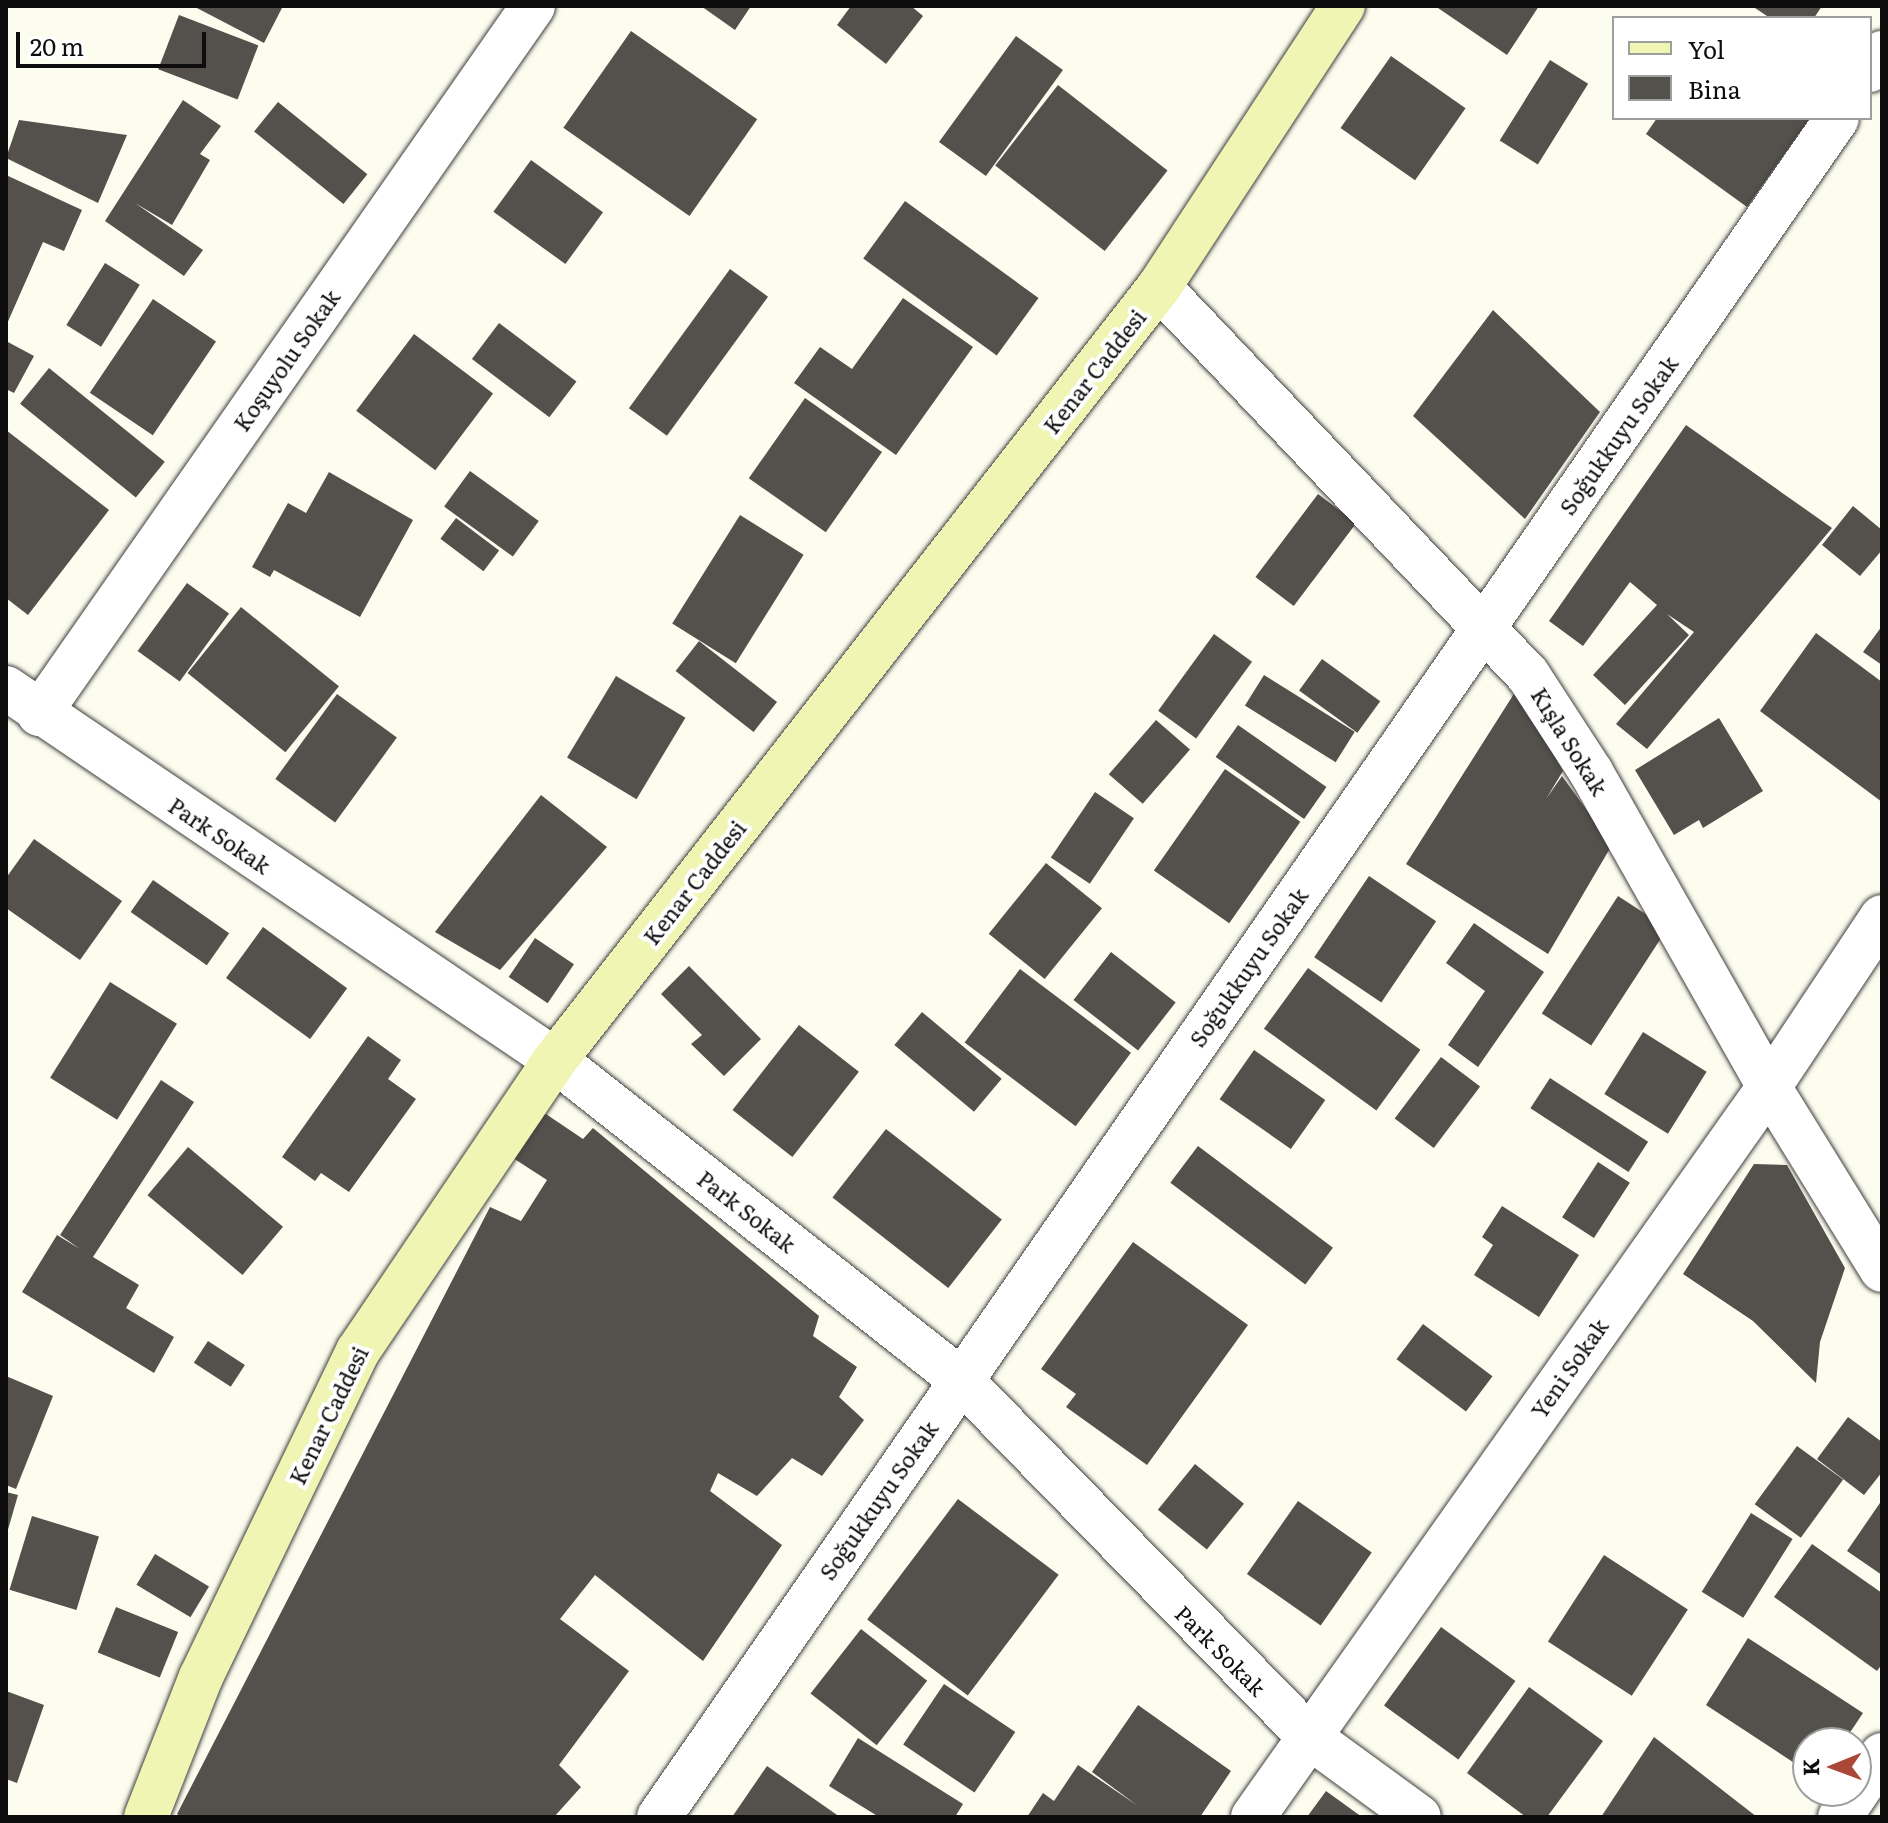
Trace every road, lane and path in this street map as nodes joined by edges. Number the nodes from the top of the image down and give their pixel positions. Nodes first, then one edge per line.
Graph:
1 (533, 6) edge
2 (1329, 14) edge
3 (1836, 120) edge
4 (1159, 287) junction
5 (1486, 626) junction
6 (23, 701) edge
7 (1882, 917) edge
8 (555, 1060) junction
9 (1769, 1087) junction
10 (1882, 1270) edge
11 (961, 1380) junction
12 (1308, 1736) junction
13 (1882, 1755) edge
14 (146, 1817) edge
15 (659, 1817) edge
16 (1253, 1817) edge
17 (1419, 1817) edge
18 (1840, 1817) edge

1 - 6 street, Koşuyolu Sokak
2 - 4 main road, Kenar Caddesi
3 - 5 street, Soğukkuyu Sokak
4 - 5 street, Kışla Sokak
4 - 8 main road, Kenar Caddesi
5 - 9 street, Kışla Sokak
5 - 11 street, Soğukkuyu Sokak
6 - 8 street, Park Sokak
7 - 9 street, Yeni Sokak
8 - 11 street, Park Sokak
8 - 14 main road, Kenar Caddesi
9 - 10 street, Kışla Sokak
9 - 12 street, Yeni Sokak
11 - 12 street, Park Sokak
11 - 15 street, Soğukkuyu Sokak
12 - 16 street, Yeni Sokak
12 - 17 street, Park Sokak
13 - 18 street

